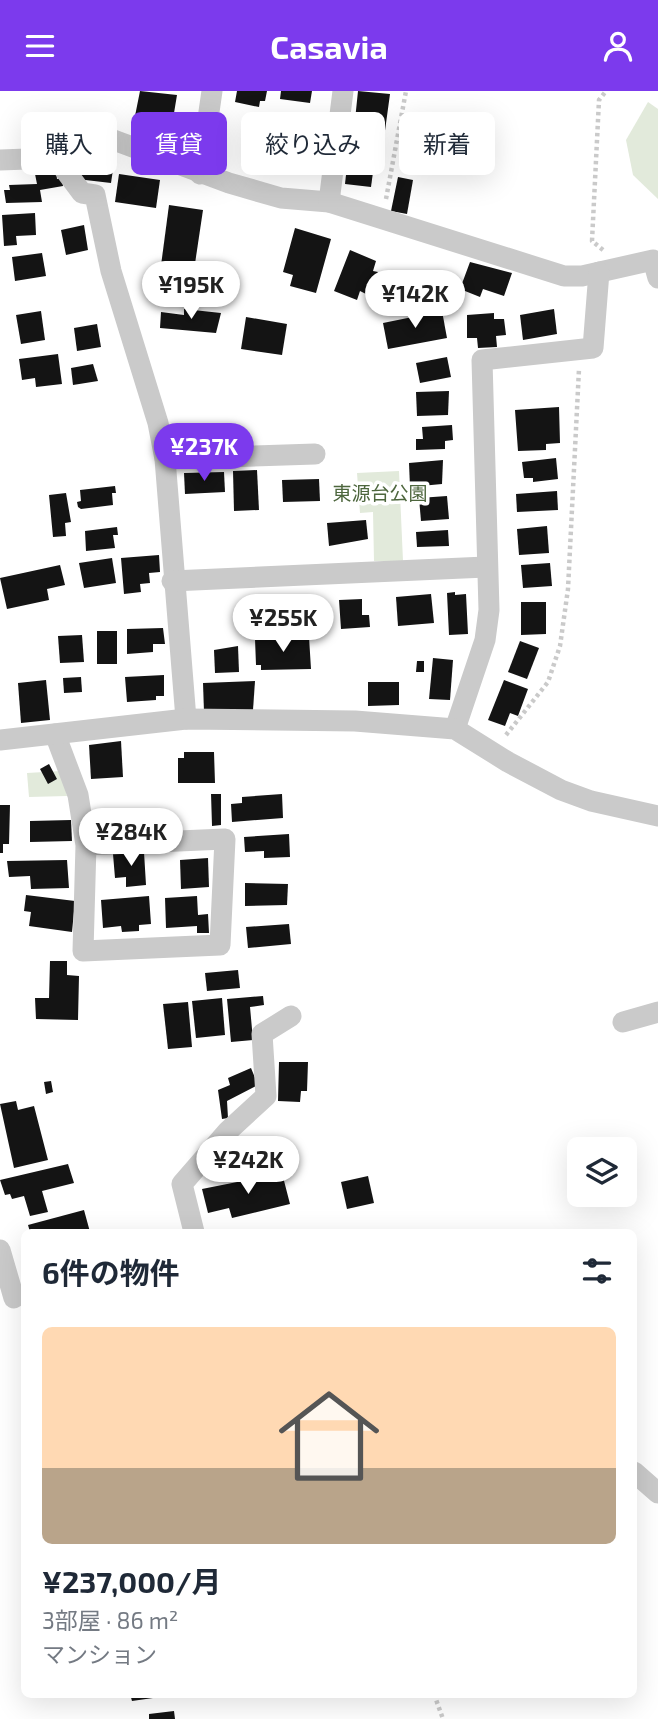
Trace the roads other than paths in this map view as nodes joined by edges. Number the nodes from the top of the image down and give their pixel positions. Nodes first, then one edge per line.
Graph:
1 (212, 91) edge
2 (343, 91) edge
3 (209, 112) edge
4 (21, 159) edge
5 (0, 160) edge
6 (69, 175) edge
7 (203, 175) edge
8 (329, 202) junction
9 (599, 272) junction
10 (658, 278) edge
11 (315, 454) dead end
12 (165, 459) junction
13 (486, 567) junction
14 (172, 580) junction
15 (186, 719) junction
16 (455, 729) junction
17 (55, 734) junction
18 (0, 740) edge
19 (658, 816) edge
20 (86, 845) junction
21 (658, 1012) edge
22 (291, 1016) dead end
23 (623, 1022) dead end
24 (193, 1229) edge
25 (0, 1250) edge
26 (13, 1298) edge
27 (637, 1475) edge
28 (658, 1493) edge

1 - 3 street
2 - 8 street
4 - 5 street
6 - 12 street
7 - 8 street
8 - 9 street
9 - 10 street
9 - 13 street
11 - 12 street
12 - 14 street
13 - 14 street
13 - 16 street
14 - 15 street
15 - 16 street
15 - 17 street
16 - 19 street
17 - 18 street
17 - 20 street
20 - 20 street
21 - 23 street
22 - 24 street
25 - 26 street
27 - 28 street

